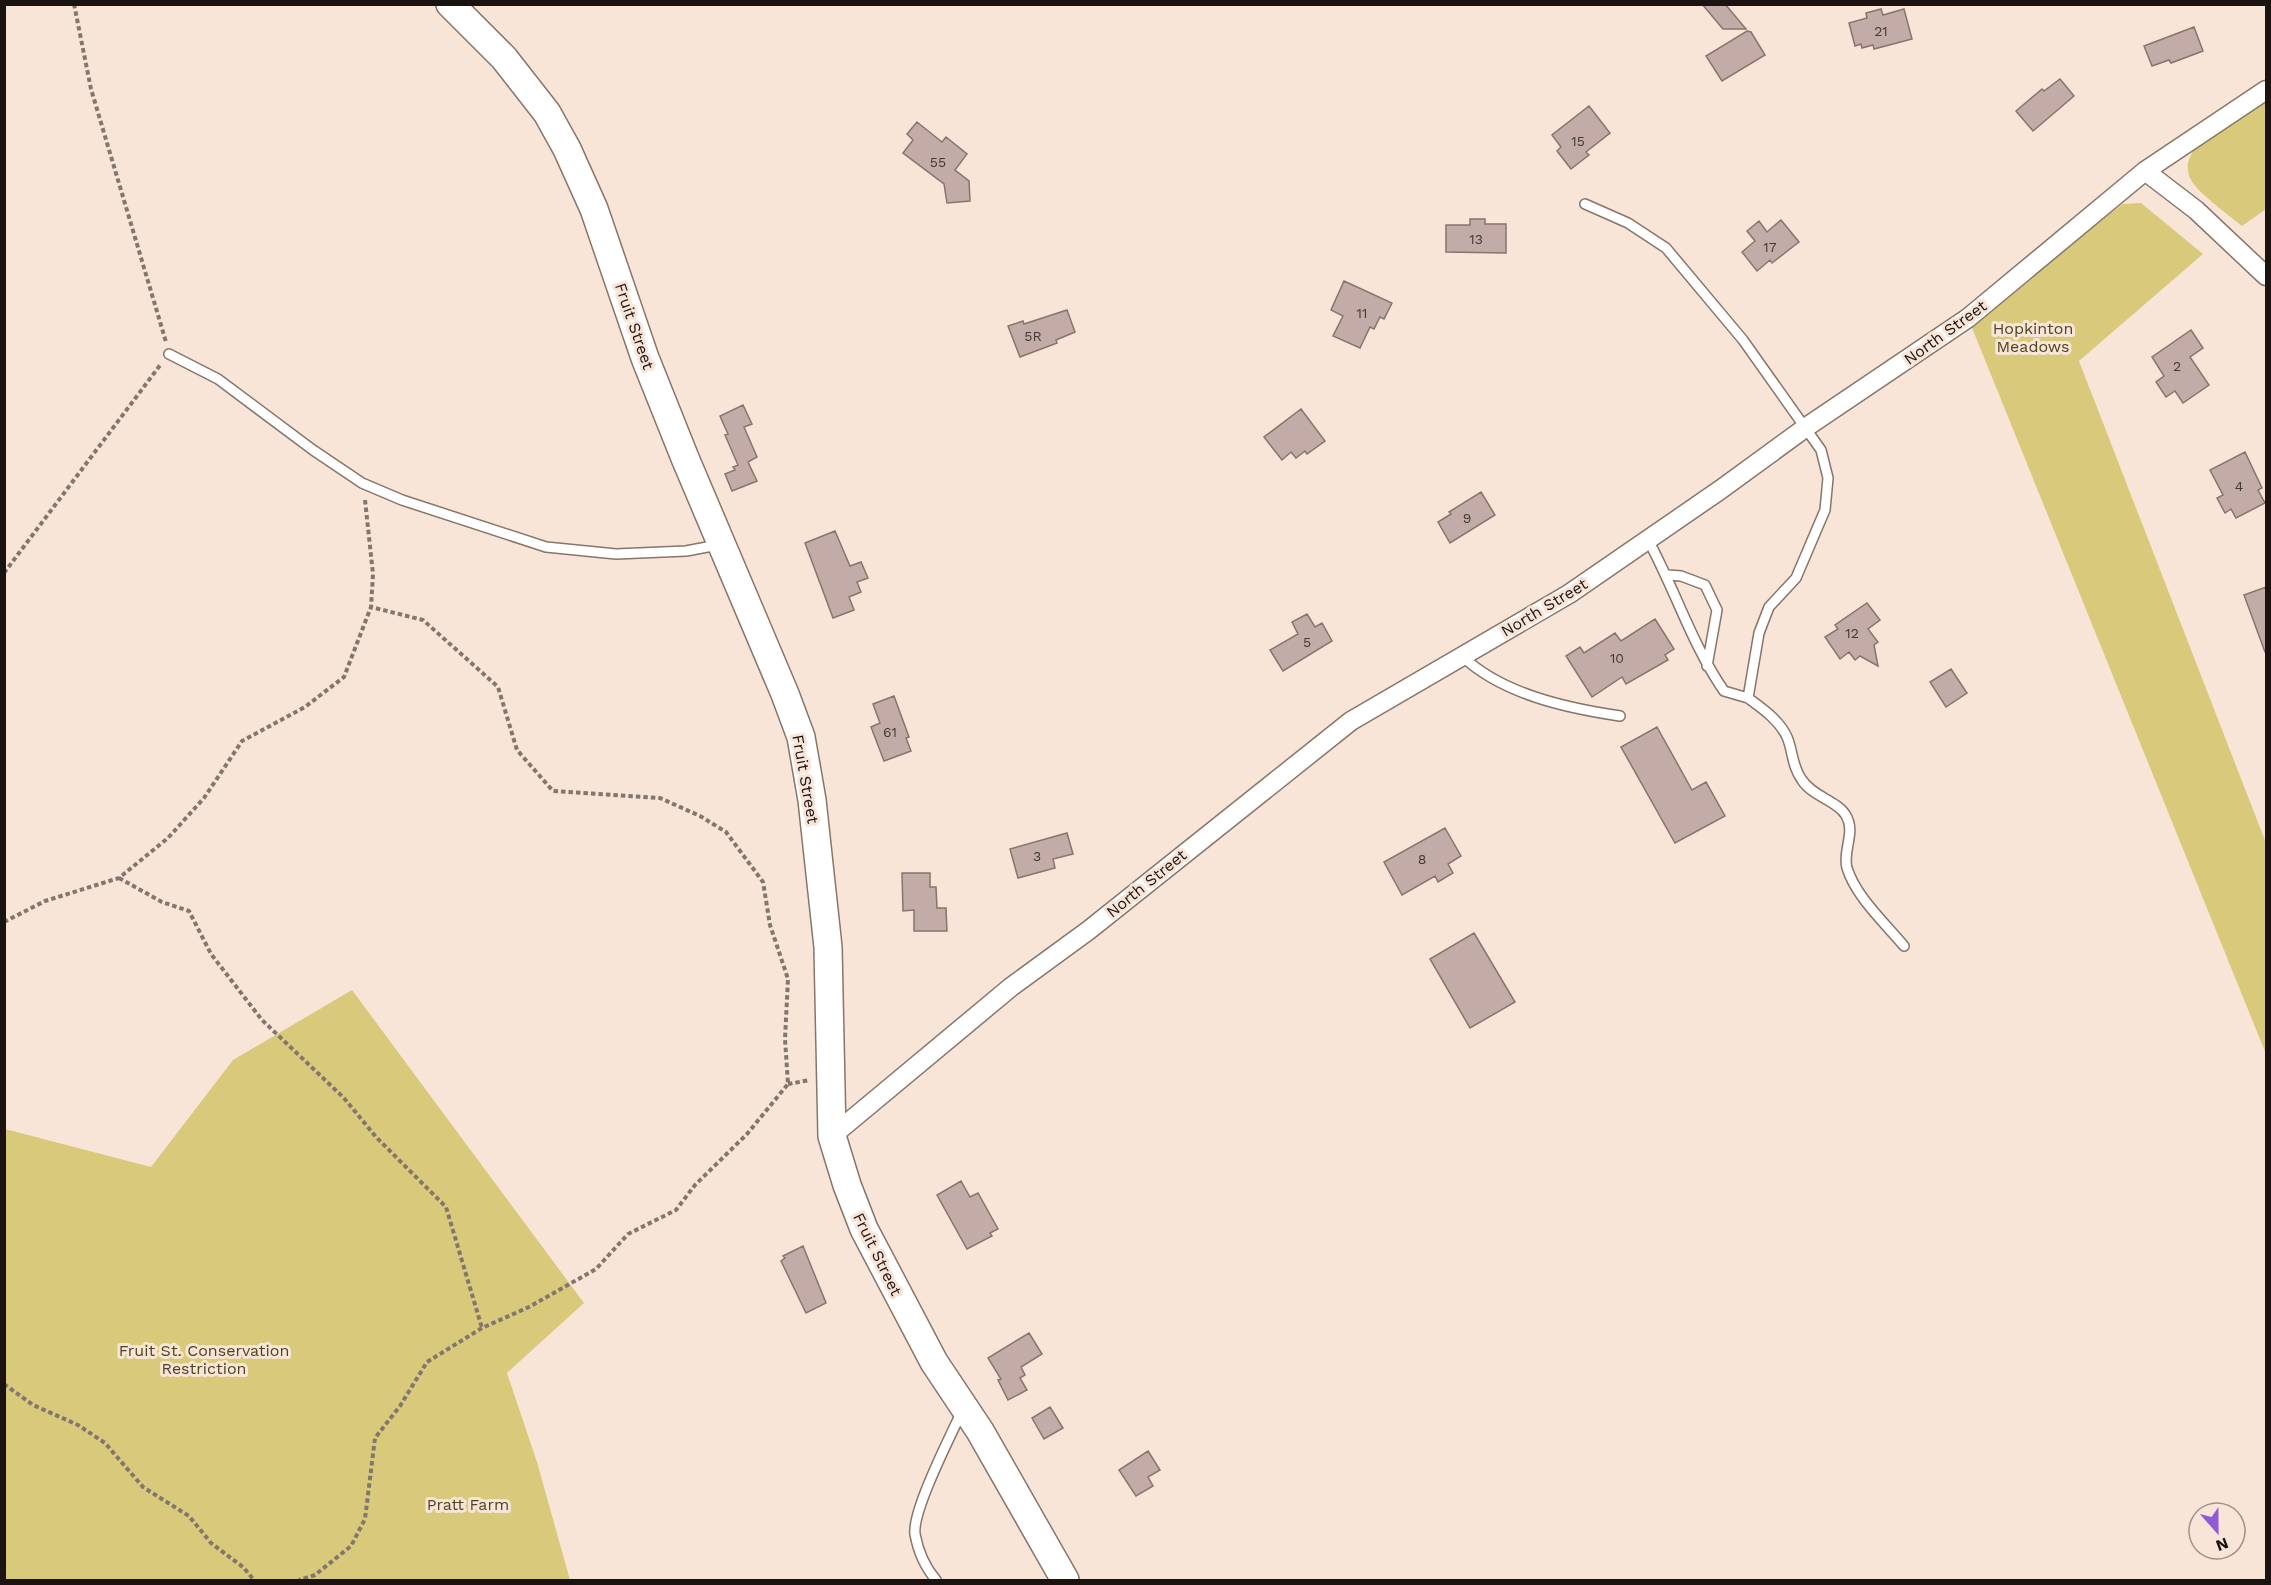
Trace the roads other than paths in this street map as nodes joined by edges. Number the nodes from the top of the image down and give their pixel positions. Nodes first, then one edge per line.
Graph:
1 (450, 4) edge
2 (2266, 90) edge
3 (2145, 171) junction
4 (1585, 204) dead end
5 (2266, 276) edge
6 (169, 354) road end
7 (1805, 428) junction
8 (1647, 538) junction
9 (722, 544) junction
10 (1668, 575) junction
11 (1462, 656) junction
12 (1707, 666) junction
13 (1748, 698) junction
14 (1620, 716) dead end
15 (1904, 946) dead end
16 (832, 1136) junction
17 (964, 1407) junction
18 (1059, 1576) edge
19 (936, 1581) edge

1 - 9 street, Fruit Street
2 - 3 street, North Street
3 - 5 street
3 - 7 street, North Street
4 - 7 lane
6 - 9 lane
7 - 8 street, North Street
7 - 13 lane
8 - 10 lane
8 - 11 street, North Street
9 - 16 street, Fruit Street
10 - 12 lane
10 - 12 lane
11 - 14 lane
11 - 16 street, North Street
12 - 13 lane
13 - 15 lane
16 - 17 street, Fruit Street
17 - 18 street, Fruit Street
17 - 19 lane

